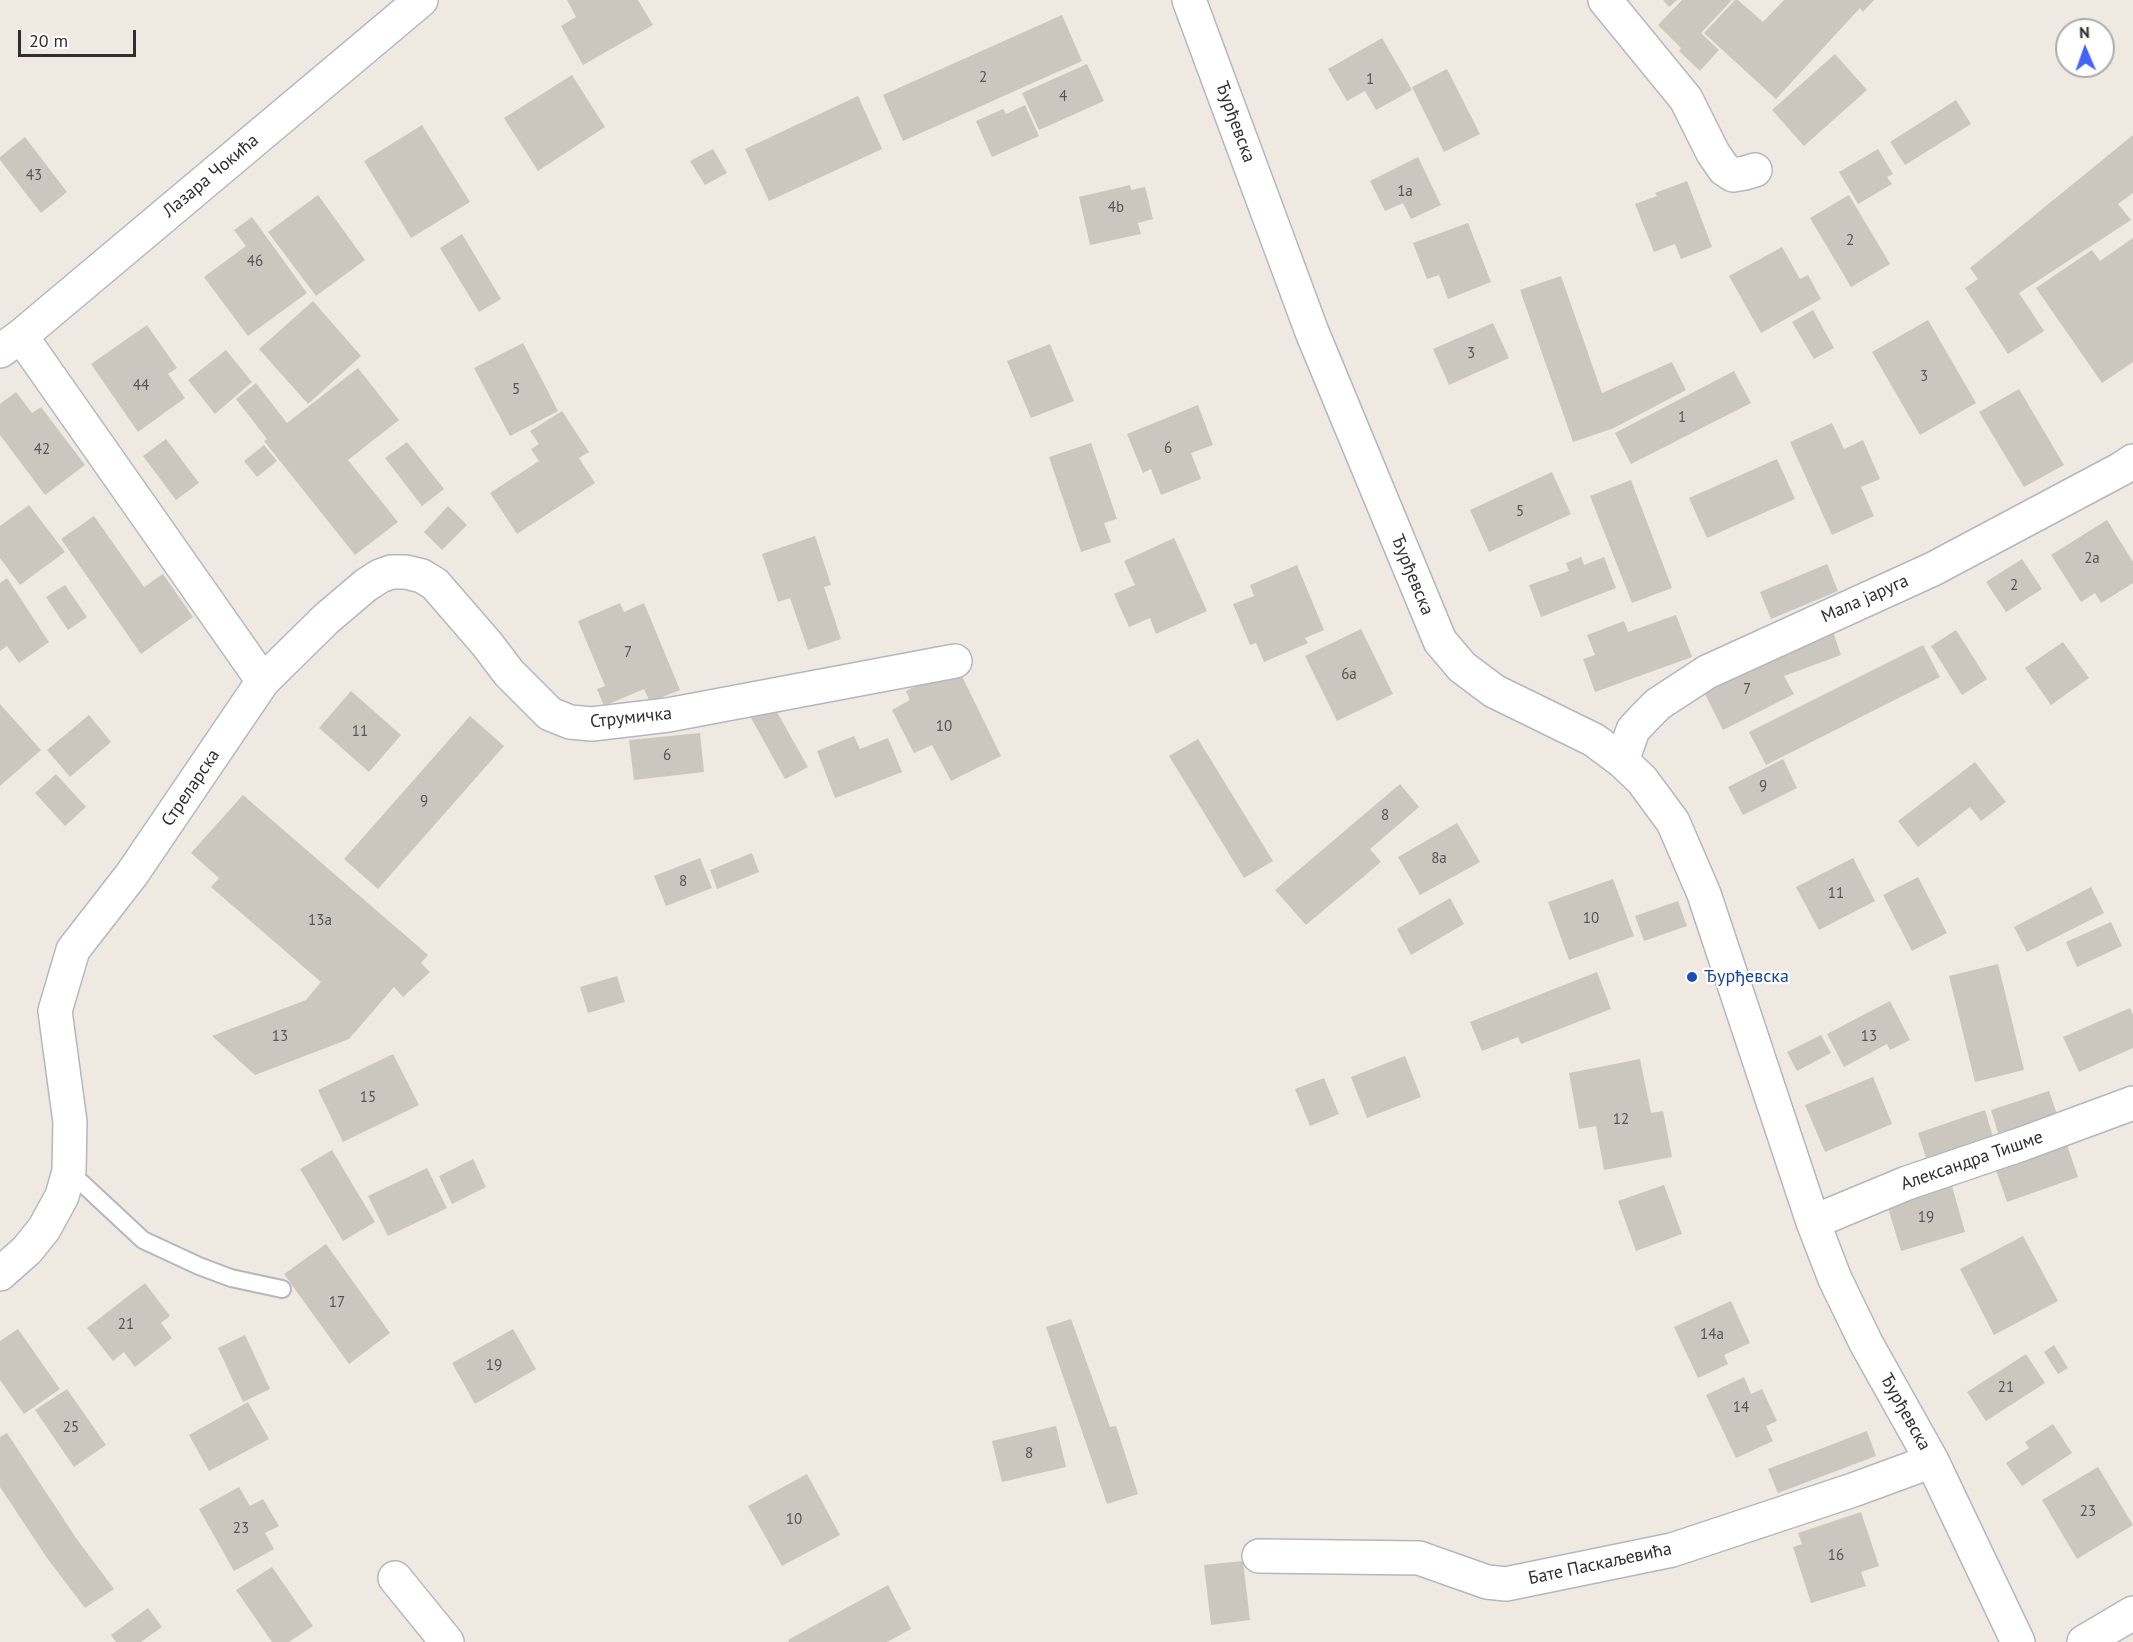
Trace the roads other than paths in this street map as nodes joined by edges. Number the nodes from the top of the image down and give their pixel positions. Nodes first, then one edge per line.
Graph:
1 (421, 0) edge
2 (1190, 0) edge
3 (1605, 0) edge
4 (1755, 170) dead end
5 (11, 343) edge
6 (2133, 461) edge
7 (955, 661) dead end
8 (263, 681) junction
9 (1622, 761) junction
10 (2133, 1103) edge
11 (69, 1171) junction
12 (1813, 1222) junction
13 (0, 1274) edge
14 (282, 1289) dead end
15 (1932, 1461) junction
16 (1259, 1556) dead end
17 (395, 1578) dead end
18 (2133, 1613) edge
19 (447, 1642) edge
20 (2018, 1642) edge
21 (2084, 1642) edge

1 - 5 street, Лазара Чокића
2 - 9 street, Ђурђевска
3 - 4 street
5 - 8 street
6 - 9 street, Мала јаруга
7 - 8 street, Струмичка
8 - 11 street, Стреларска
9 - 12 street, Ђурђевска
10 - 12 street, Александра Тишме
11 - 13 street, Стреларска
11 - 14 lane
12 - 15 street, Ђурђевска
15 - 16 street, Бате Паскаљевића
15 - 20 street, Ђурђевска
17 - 19 street
18 - 21 street

